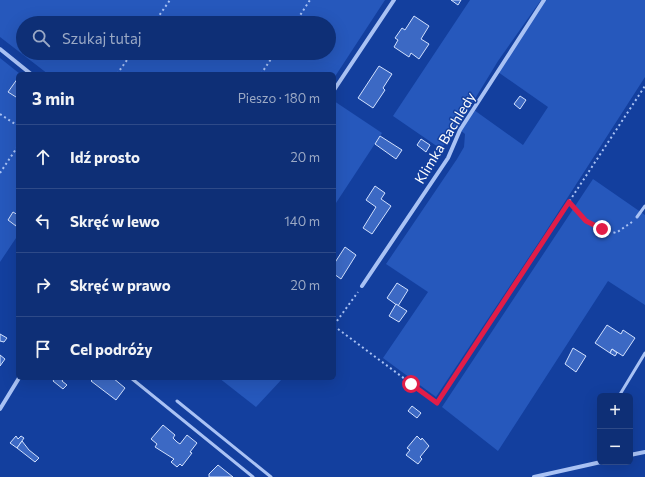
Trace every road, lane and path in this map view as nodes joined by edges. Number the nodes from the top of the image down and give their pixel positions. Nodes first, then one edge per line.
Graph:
1 (170, 0) edge
2 (310, 0) edge
3 (394, 0) edge
4 (544, 0) edge
5 (159, 16) edge
6 (300, 16) edge
7 (0, 49) edge
8 (127, 60) edge
9 (270, 60) edge
10 (29, 72) edge
11 (118, 72) edge
12 (262, 72) edge
13 (645, 86) edge
14 (336, 87) edge
15 (0, 114) edge
16 (16, 125) edge
17 (16, 149) edge
18 (0, 173) edge
19 (569, 202) junction
20 (645, 206) edge
21 (637, 217) joint
22 (362, 286) joint
23 (336, 323) edge
24 (336, 327) edge
25 (645, 353) edge
26 (18, 380) edge
27 (133, 380) edge
28 (621, 393) edge
29 (177, 401) dead end
30 (0, 409) edge
31 (645, 452) edge
32 (633, 455) edge
33 (597, 463) edge
34 (253, 477) edge
35 (272, 477) edge
36 (534, 477) edge

1 - 5 path
2 - 6 path
3 - 14 street
4 - 22 street, Klimka Bachledy
7 - 10 street
8 - 11 path
9 - 12 path
13 - 19 path
15 - 16 path
17 - 18 path
19 - 21 path
19 - 24 path
20 - 21 lane
22 - 23 path
25 - 28 lane
26 - 30 street
27 - 34 lane
29 - 35 lane
31 - 32 street
33 - 36 street

